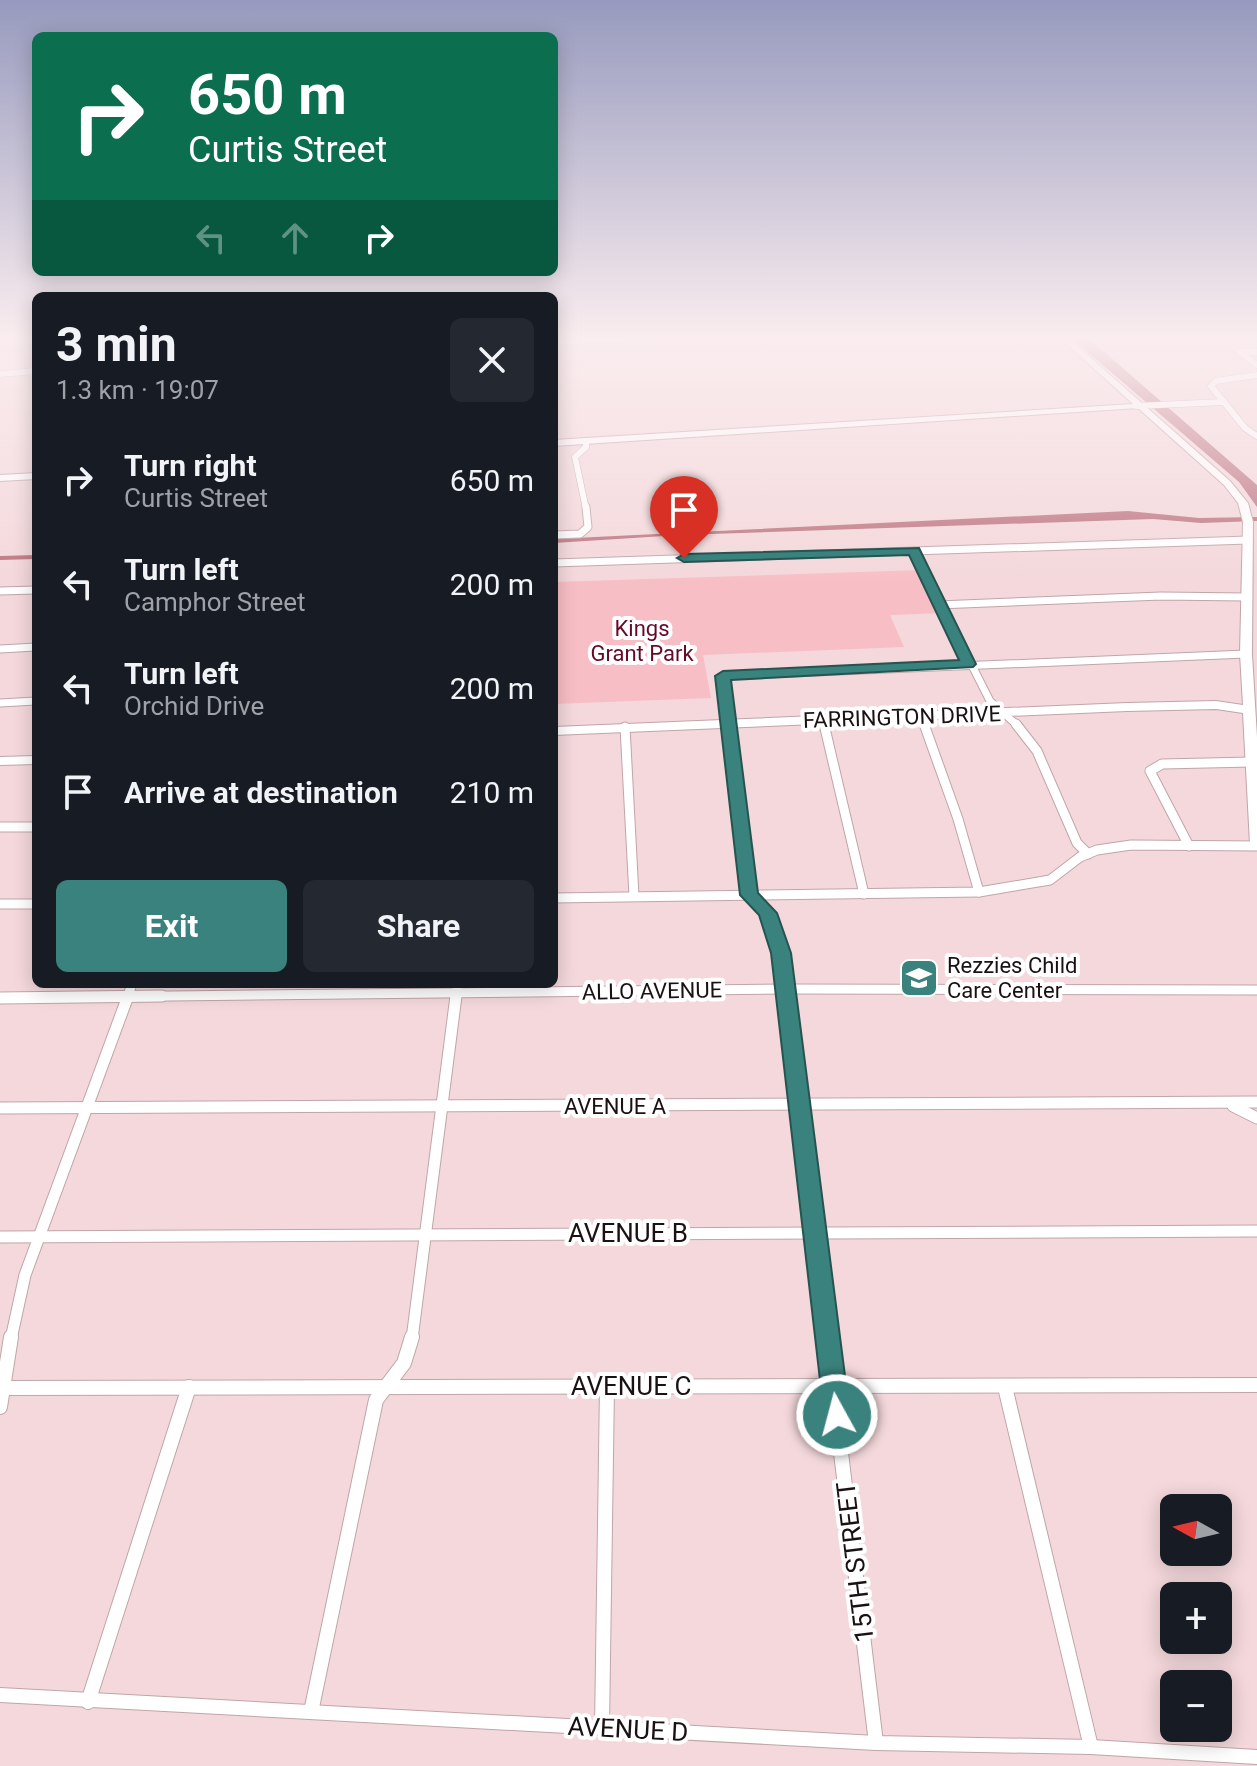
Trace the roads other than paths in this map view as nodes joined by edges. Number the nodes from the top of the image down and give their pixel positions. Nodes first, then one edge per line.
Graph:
1 (945, 418) edge
2 (1157, 418) edge
3 (1239, 418) edge
4 (1257, 436) edge
5 (586, 441) junction
6 (558, 443) edge
7 (32, 476) edge
8 (0, 478) edge
9 (558, 535) edge
10 (1248, 540) junction
11 (914, 551) junction
12 (558, 563) edge
13 (32, 590) edge
14 (0, 591) edge
15 (1246, 597) junction
16 (938, 605) junction
17 (32, 647) edge
18 (0, 649) edge
19 (1246, 654) junction
20 (968, 664) junction
21 (32, 701) edge
22 (0, 703) edge
23 (1250, 710) junction
24 (1002, 713) junction
25 (921, 716) junction
26 (823, 720) junction
27 (727, 723) junction
28 (625, 727) junction
29 (558, 731) edge
30 (32, 760) edge
31 (0, 761) edge
32 (1254, 768) edge
33 (0, 827) edge
34 (32, 827) edge
35 (1257, 845) edge
36 (1189, 846) junction
37 (1088, 854) junction
38 (979, 892) junction
39 (864, 894) junction
40 (749, 895) junction
41 (634, 896) junction
42 (558, 898) edge
43 (0, 904) edge
44 (32, 904) edge
45 (458, 988) edge
46 (784, 989) junction
47 (131, 990) edge
48 (1257, 990) edge
49 (0, 998) edge
50 (1257, 1102) edge
51 (1230, 1104) junction
52 (800, 1106) junction
53 (442, 1107) junction
54 (0, 1108) edge
55 (88, 1108) junction
56 (1257, 1118) edge
57 (1257, 1231) edge
58 (816, 1232) junction
59 (427, 1234) junction
60 (0, 1237) edge
61 (40, 1237) junction
62 (834, 1385) junction
63 (1257, 1385) edge
64 (189, 1387) junction
65 (607, 1387) junction
66 (1005, 1387) junction
67 (5, 1388) junction
68 (381, 1388) junction
69 (0, 1407) edge
70 (0, 1695) edge
71 (88, 1702) junction
72 (311, 1712) junction
73 (602, 1727) junction
74 (876, 1743) junction
75 (1091, 1747) junction
76 (1257, 1757) edge

1 - 5 street
2 - 10 street
3 - 4 street
5 - 6 street
5 - 9 street
7 - 8 street
10 - 11 street
10 - 15 street
11 - 12 street
11 - 16 street
13 - 14 street
15 - 16 street
15 - 19 street
16 - 20 street
17 - 18 street
19 - 20 street
19 - 23 street
20 - 24 street
20 - 27 street
21 - 22 street
23 - 24 street, FARRINGTON DRIVE
23 - 32 street
24 - 25 street, FARRINGTON DRIVE
24 - 37 street
25 - 26 street, FARRINGTON DRIVE
25 - 38 street
26 - 27 street, FARRINGTON DRIVE
26 - 39 street
27 - 28 street, FARRINGTON DRIVE
27 - 40 street
28 - 29 street, FARRINGTON DRIVE
28 - 41 street
30 - 31 street
32 - 35 street
32 - 36 street
33 - 34 street
35 - 36 street
36 - 37 street
37 - 38 street
38 - 39 street
39 - 40 street
40 - 41 street
40 - 46 street, 15TH STREET
41 - 42 street
43 - 44 street
45 - 46 street, ALLO AVENUE
45 - 47 street, ALLO AVENUE
45 - 53 street
46 - 48 street, ALLO AVENUE
46 - 52 street, 15TH STREET
47 - 49 street, ALLO AVENUE
47 - 55 street
50 - 51 street, AVENUE A
51 - 52 street, AVENUE A
51 - 56 street, AVENUE A
52 - 53 street, AVENUE A
52 - 58 street, 15TH STREET
53 - 55 street, AVENUE A
53 - 59 street
54 - 55 street, AVENUE A
55 - 61 street
57 - 58 street, AVENUE B
58 - 59 street, AVENUE B
58 - 62 street, 15TH STREET
59 - 61 street, AVENUE B
59 - 68 street
60 - 61 street, AVENUE B
61 - 67 street
62 - 65 street, AVENUE C
62 - 66 street, AVENUE C
62 - 74 street, 15TH STREET
63 - 66 street, AVENUE C
64 - 67 street, AVENUE C
64 - 68 street, AVENUE C
64 - 71 street
65 - 68 street, AVENUE C
65 - 73 street
66 - 75 street
67 - 69 street
68 - 72 street
70 - 71 street, AVENUE D
71 - 72 street, AVENUE D
72 - 73 street, AVENUE D
73 - 74 street, AVENUE D
74 - 75 street, AVENUE D
75 - 76 street, AVENUE D

